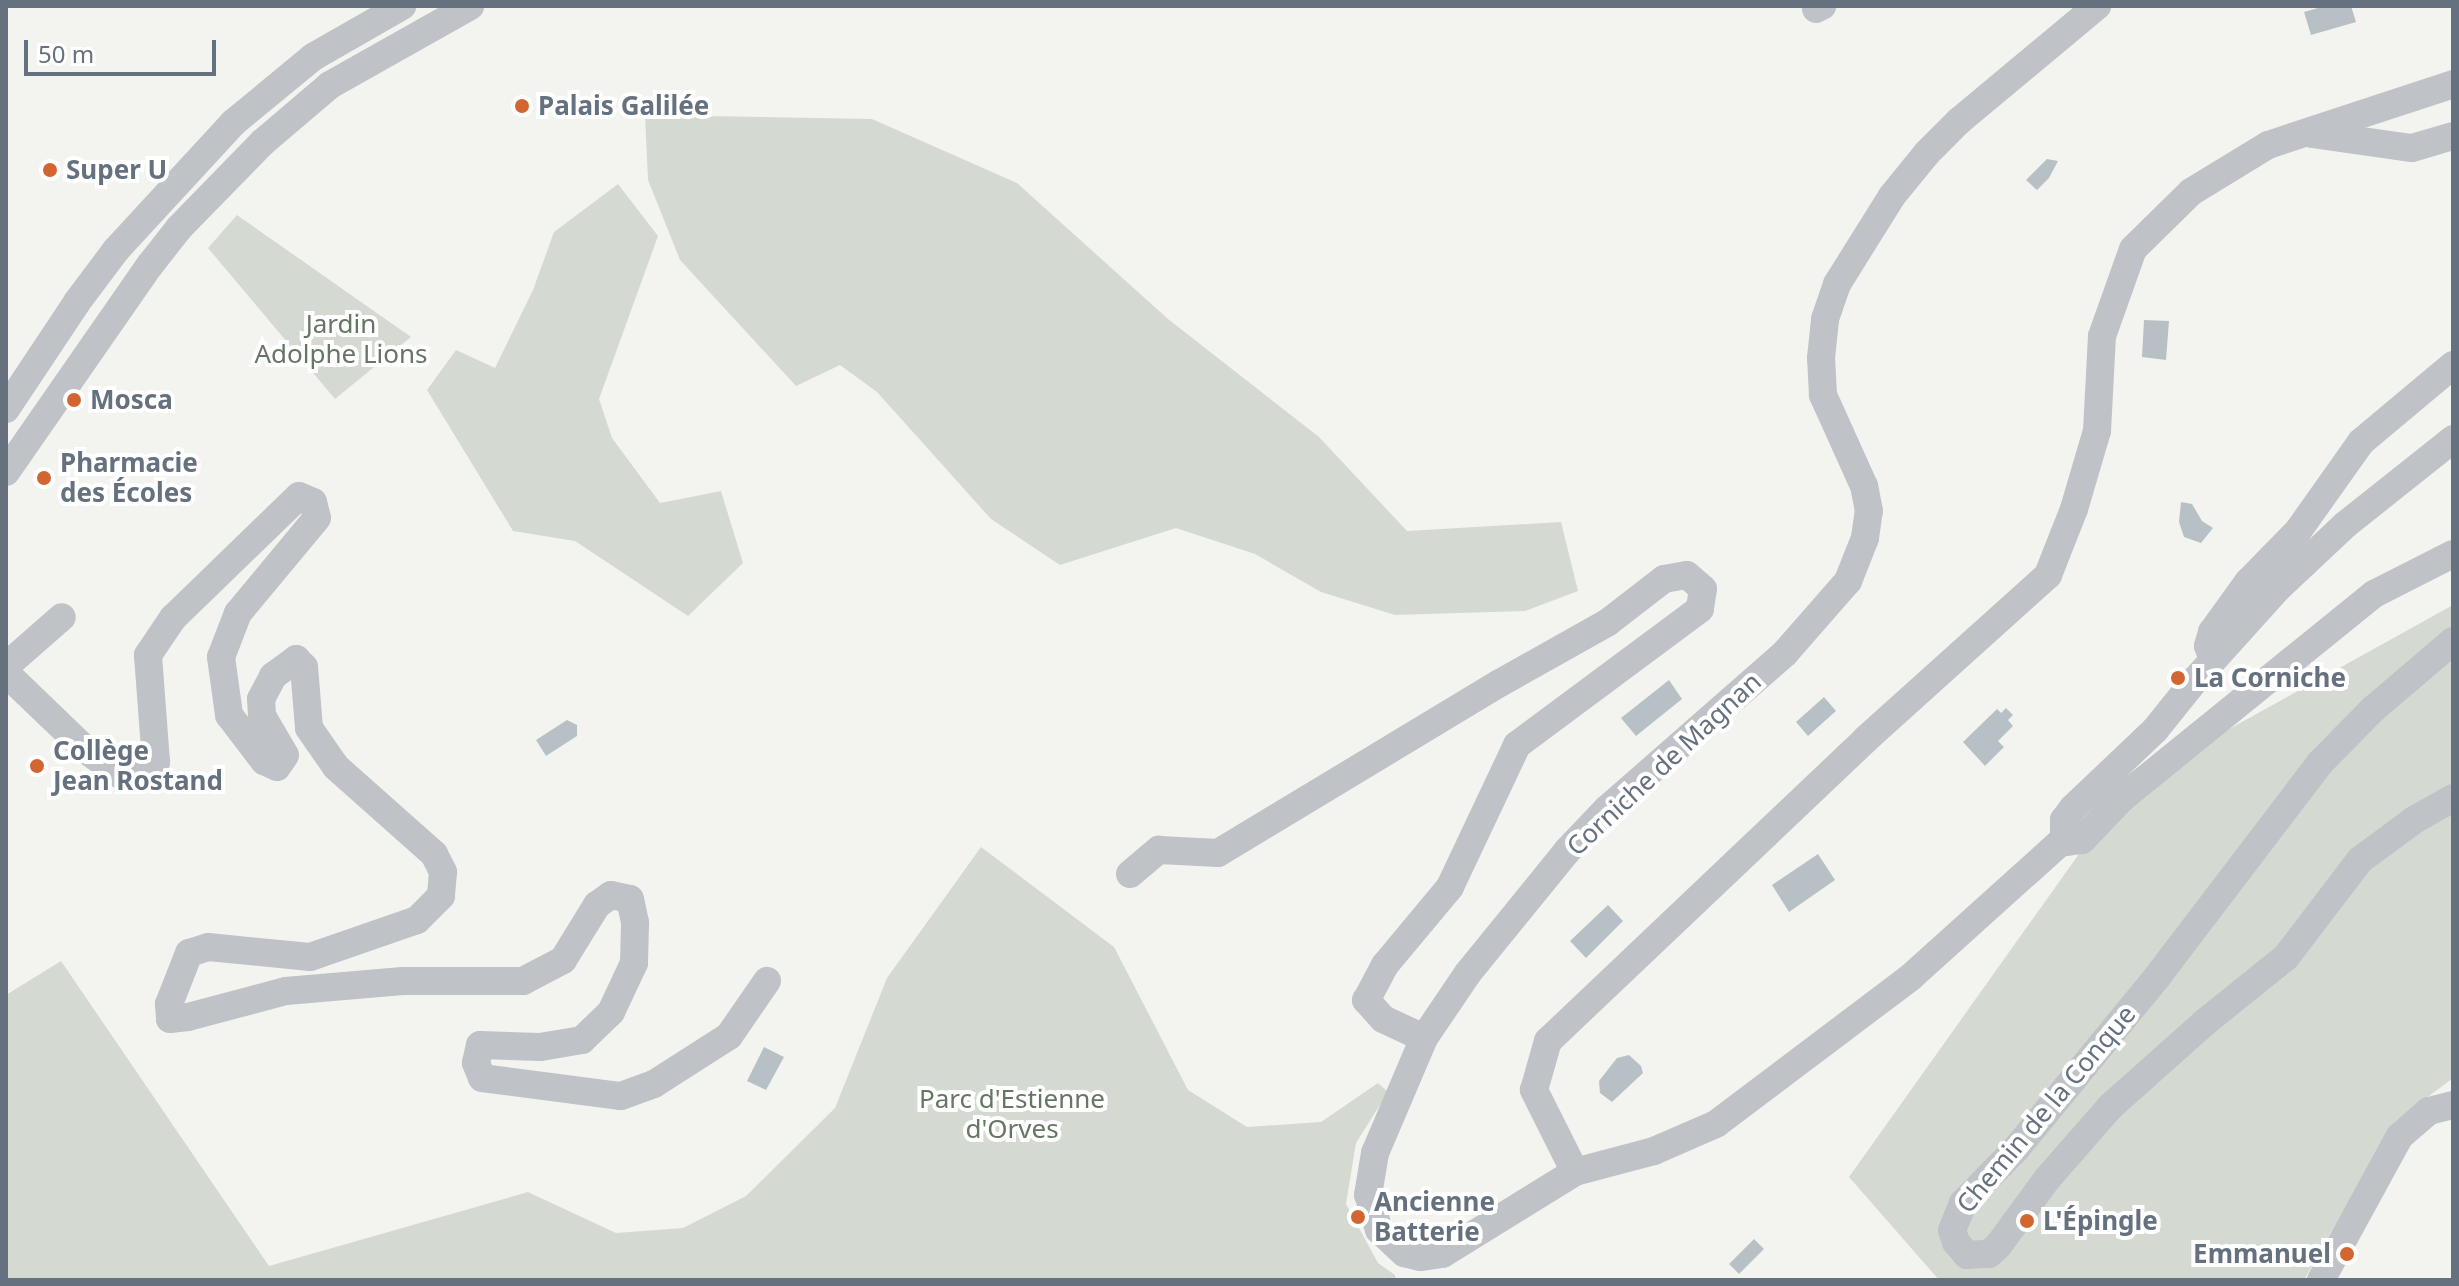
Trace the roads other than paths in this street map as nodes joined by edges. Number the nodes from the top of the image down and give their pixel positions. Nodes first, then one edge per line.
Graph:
1 (402, 6) edge
2 (470, 6) edge
3 (2097, 6) edge
4 (2453, 84) edge
5 (2304, 133) junction
6 (2453, 136) edge
7 (2453, 365) edge
8 (6, 409) edge
9 (2453, 439) edge
10 (6, 472) edge
11 (2453, 554) edge
12 (62, 617) dead end
13 (2453, 641) edge
14 (2213, 659) junction
15 (6, 666) edge
16 (6, 673) edge
17 (2453, 798) edge
18 (2064, 839) junction
19 (1130, 874) dead end
20 (767, 981) dead end
21 (1424, 1038) junction
22 (2453, 1105) edge
23 (1575, 1172) junction
24 (2321, 1280) edge

1 - 8 street
2 - 10 street
3 - 21 street, Corniche de Magnan
4 - 5 street
5 - 6 street
5 - 23 street
7 - 14 street
9 - 14 street, Corniche de Magnan
11 - 18 street
12 - 15 street
13 - 17 street, Chemin de la Conque
14 - 18 street, Corniche de Magnan
16 - 20 street
18 - 23 street, Corniche de Magnan
19 - 21 street
21 - 23 street, Corniche de Magnan
22 - 24 street

